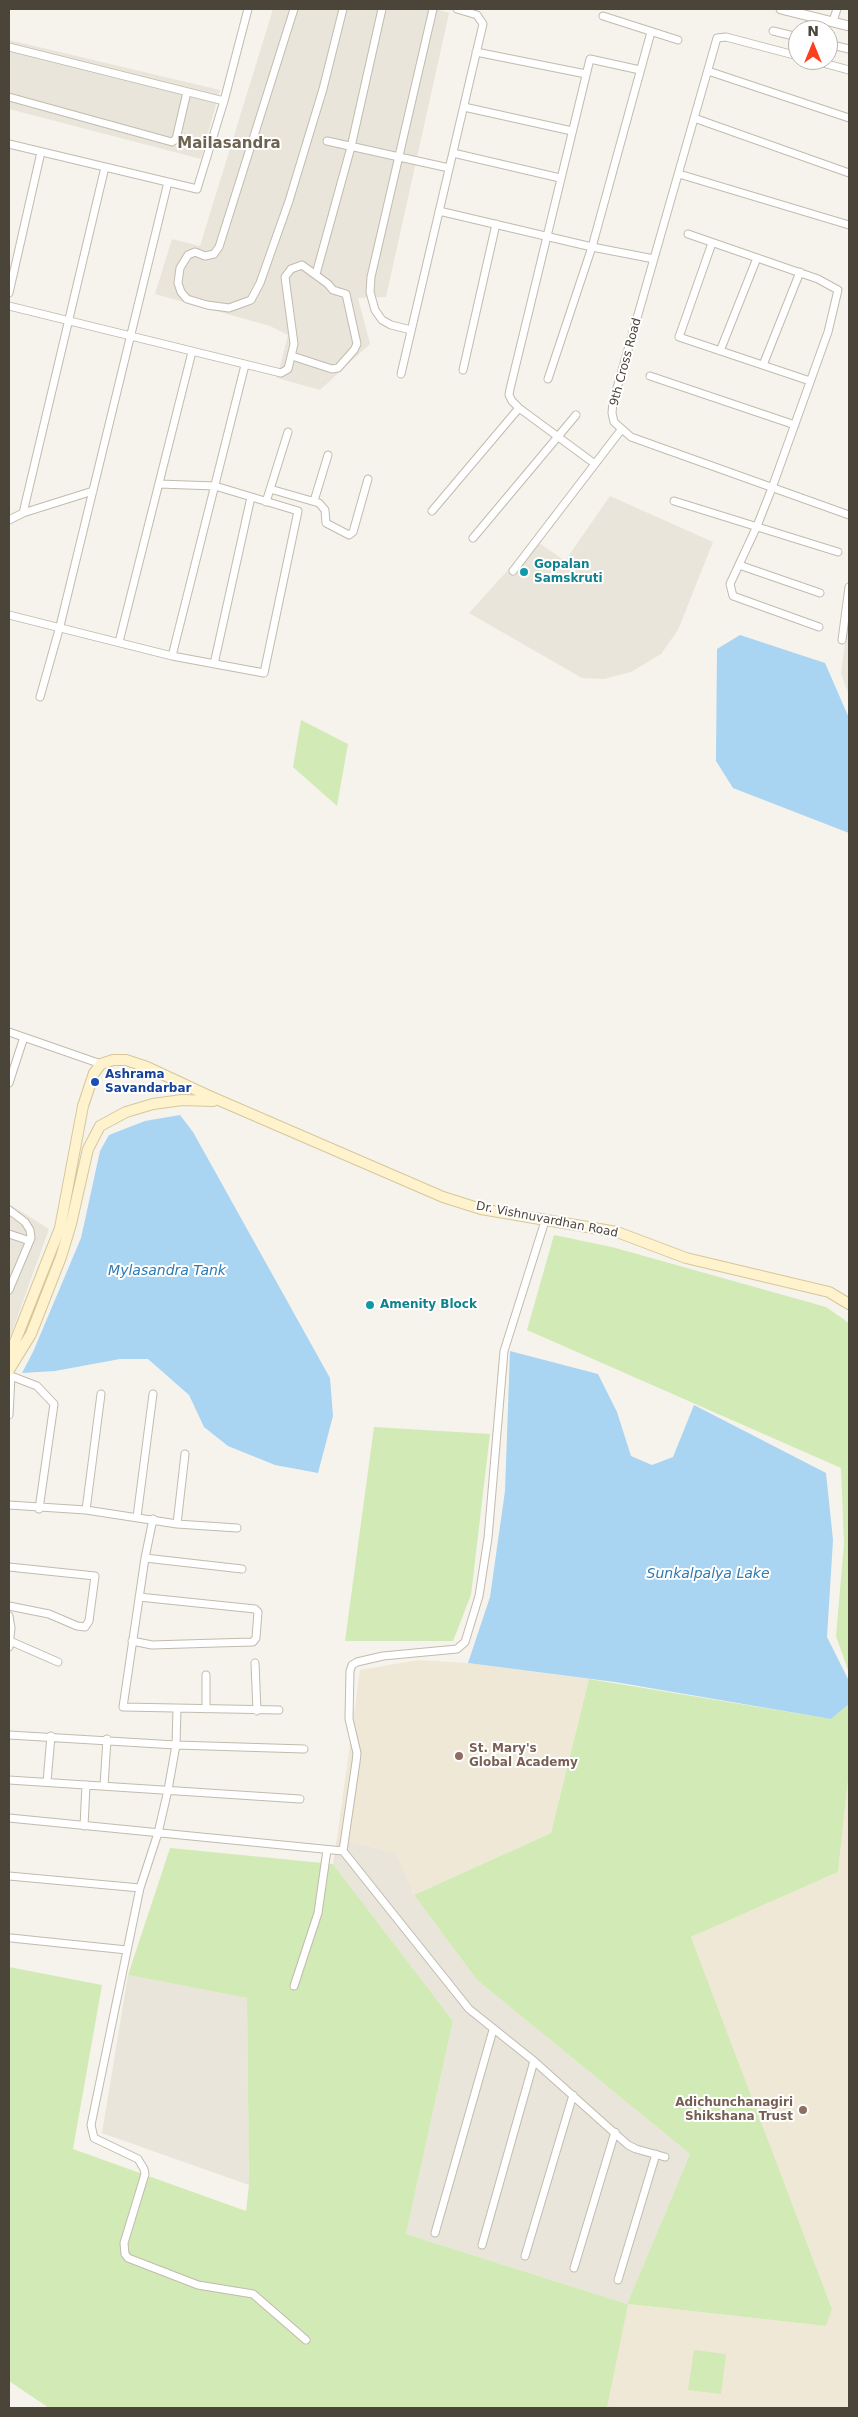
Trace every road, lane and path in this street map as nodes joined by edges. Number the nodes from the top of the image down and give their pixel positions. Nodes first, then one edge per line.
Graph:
1 (248, 9) edge
2 (294, 9) edge
3 (343, 9) edge
4 (382, 9) edge
5 (433, 9) edge
6 (457, 9) edge
7 (783, 9) edge
8 (603, 16) dead end
9 (829, 20) edge
10 (773, 31) dead end
11 (651, 32) junction
12 (788, 35) edge
13 (678, 40) dead end
14 (9, 47) edge
15 (476, 52) junction
16 (788, 53) edge
17 (640, 70) junction
18 (708, 71) junction
19 (586, 74) junction
20 (187, 92) junction
21 (9, 97) edge
22 (224, 101) junction
23 (464, 107) junction
24 (694, 118) junction
25 (849, 118) edge
26 (572, 131) junction
27 (327, 141) dead end
28 (9, 144) edge
29 (351, 147) junction
30 (42, 152) junction
31 (453, 153) junction
32 (400, 158) junction
33 (105, 167) junction
34 (449, 168) junction
35 (849, 173) edge
36 (679, 174) junction
37 (560, 178) junction
38 (168, 182) junction
39 (439, 211) junction
40 (496, 224) junction
41 (849, 225) edge
42 (688, 234) dead end
43 (546, 236) junction
44 (712, 243) junction
45 (592, 247) junction
46 (757, 258) junction
47 (654, 259) junction
48 (800, 272) junction
49 (316, 274) junction
50 (9, 293) edge
51 (9, 306) edge
52 (68, 320) junction
53 (411, 330) junction
54 (130, 336) junction
55 (720, 351) junction
56 (192, 352) junction
57 (292, 356) junction
58 (245, 365) junction
59 (764, 365) junction
60 (462, 370) dead end
61 (401, 374) dead end
62 (650, 376) dead end
63 (548, 379) dead end
64 (810, 381) junction
65 (519, 408) junction
66 (576, 414) dead end
67 (795, 425) junction
68 (621, 430) junction
69 (288, 432) dead end
70 (559, 436) junction
71 (328, 455) dead end
72 (595, 464) junction
73 (368, 479) dead end
74 (159, 484) junction
75 (215, 486) junction
76 (772, 488) junction
77 (270, 489) junction
78 (93, 492) junction
79 (251, 497) junction
80 (674, 500) dead end
81 (314, 501) junction
82 (266, 502) junction
83 (432, 511) dead end
84 (23, 512) junction
85 (849, 515) edge
86 (9, 520) edge
87 (757, 526) junction
88 (473, 538) dead end
89 (838, 552) dead end
90 (739, 565) junction
91 (513, 571) dead end
92 (849, 587) edge
93 (820, 593) dead end
94 (9, 615) edge
95 (60, 626) junction
96 (819, 627) dead end
97 (842, 640) dead end
98 (119, 642) junction
99 (172, 656) junction
100 (214, 664) junction
101 (40, 697) dead end
102 (9, 1032) edge
103 (24, 1037) junction
104 (101, 1064) junction
105 (9, 1083) edge
106 (224, 1103) junction
107 (9, 1210) edge
108 (545, 1221) junction
109 (9, 1234) edge
110 (30, 1241) junction
111 (9, 1290) edge
112 (849, 1304) edge
113 (9, 1357) edge
114 (10, 1373) edge
115 (101, 1394) dead end
116 (154, 1394) dead end
117 (9, 1415) edge
118 (186, 1454) dead end
119 (9, 1505) edge
120 (39, 1509) junction
121 (86, 1510) junction
122 (137, 1517) junction
123 (153, 1519) junction
124 (177, 1524) junction
125 (237, 1528) dead end
126 (145, 1558) junction
127 (9, 1566) edge
128 (242, 1569) dead end
129 (139, 1596) junction
130 (9, 1606) edge
131 (9, 1616) edge
132 (10, 1627) edge
133 (132, 1641) junction
134 (9, 1644) edge
135 (58, 1662) dead end
136 (255, 1663) dead end
137 (206, 1675) dead end
138 (177, 1709) junction
139 (206, 1709) junction
140 (279, 1710) dead end
141 (258, 1711) junction
142 (9, 1735) edge
143 (51, 1736) junction
144 (107, 1739) junction
145 (176, 1745) junction
146 (304, 1749) dead end
147 (9, 1780) edge
148 (47, 1782) junction
149 (86, 1784) junction
150 (104, 1786) junction
151 (168, 1790) junction
152 (300, 1799) dead end
153 (9, 1818) edge
154 (84, 1826) junction
155 (158, 1833) junction
156 (327, 1850) junction
157 (343, 1851) junction
158 (9, 1876) edge
159 (140, 1888) junction
160 (10, 1938) dead end
161 (127, 1950) junction
162 (294, 1986) dead end
163 (493, 2030) junction
164 (534, 2061) junction
165 (573, 2095) junction
166 (615, 2132) junction
167 (656, 2154) junction
168 (666, 2156) dead end
169 (435, 2233) dead end
170 (482, 2245) dead end
171 (525, 2256) dead end
172 (574, 2268) dead end
173 (618, 2280) dead end
174 (306, 2340) dead end

1 - 22 street
2 - 3 street
4 - 29 street
5 - 32 street
6 - 15 street
7 - 9 street
8 - 11 street
10 - 12 street
11 - 13 street
11 - 17 street
14 - 20 street
15 - 19 street
15 - 23 street
16 - 18 street, 9th Cross Road
17 - 19 street
17 - 45 street
18 - 24 street, 9th Cross Road
18 - 25 street
19 - 26 street
20 - 21 street
20 - 22 street
22 - 38 street
23 - 26 street
23 - 31 street
24 - 35 street
24 - 36 street, 9th Cross Road
26 - 37 street
27 - 29 street
28 - 30 street
29 - 32 street
29 - 49 street
30 - 33 street
30 - 50 street
31 - 34 street
31 - 37 street
32 - 34 street
32 - 53 street
33 - 38 street
33 - 52 street
34 - 39 street
36 - 41 street
36 - 47 street, 9th Cross Road
37 - 43 street
38 - 54 street
39 - 40 street
39 - 53 street
40 - 43 street
40 - 60 street
42 - 44 street
43 - 45 street
43 - 65 street
44 - 46 street
44 - 55 street
45 - 47 street
45 - 63 street
46 - 48 street
46 - 55 street
47 - 68 street, 9th Cross Road
48 - 59 street
48 - 64 street
49 - 57 street
49 - 57 street
51 - 52 street
52 - 54 street
52 - 84 street
53 - 61 street
54 - 56 street
54 - 78 street
55 - 59 street
56 - 58 street
56 - 74 street
57 - 58 street
58 - 75 street
59 - 64 street
62 - 67 street
64 - 67 street
65 - 70 street
65 - 83 street
66 - 70 street
67 - 76 street
68 - 72 street
68 - 76 street
69 - 77 street
70 - 72 street
70 - 88 street
71 - 81 street
72 - 91 street
73 - 81 street
74 - 75 street
74 - 98 street
75 - 79 street
75 - 99 street
76 - 85 street
76 - 87 street
77 - 81 street
77 - 82 street
78 - 84 street
78 - 95 street
79 - 82 street
79 - 100 street
80 - 87 street
82 - 100 street
84 - 86 street
87 - 89 street
87 - 90 street
90 - 93 street
90 - 96 street
92 - 97 street
94 - 95 street
95 - 98 street
95 - 101 street
98 - 99 street
99 - 100 street
102 - 103 street
103 - 104 street
103 - 105 street
104 - 106 main road, Dr. Vishnuvardhan Road
104 - 113 main road
106 - 108 main road, Dr. Vishnuvardhan Road
106 - 114 main road, Dr. Vishnuvardhan Road
107 - 110 street
108 - 112 main road, Dr. Vishnuvardhan Road
108 - 157 street
109 - 110 street
110 - 111 street
114 - 117 street
114 - 120 street
115 - 121 street
116 - 122 street
118 - 124 street
119 - 120 street
120 - 121 street
121 - 122 street
122 - 123 street
123 - 124 street
123 - 126 street
124 - 125 street
126 - 128 street
126 - 129 street
127 - 130 street
129 - 133 street
129 - 133 street
131 - 132 street
132 - 134 street
133 - 138 street
134 - 135 street
136 - 141 street
137 - 139 street
138 - 139 street
138 - 145 street
139 - 141 street
140 - 141 street
142 - 143 street
143 - 144 street
143 - 148 street
144 - 145 street
144 - 150 street
145 - 146 street
145 - 151 street
147 - 148 street
148 - 149 street
149 - 150 street
149 - 154 street
150 - 151 street
151 - 152 street
151 - 155 street
153 - 154 street
154 - 155 street
155 - 156 street
155 - 159 street
156 - 157 street
156 - 162 street
157 - 163 street
158 - 159 street
159 - 161 street
160 - 161 street
161 - 174 street
163 - 164 street
163 - 169 street
164 - 165 street
164 - 170 street
165 - 166 street
165 - 171 street
166 - 167 street
166 - 172 street
167 - 168 street
167 - 173 street

